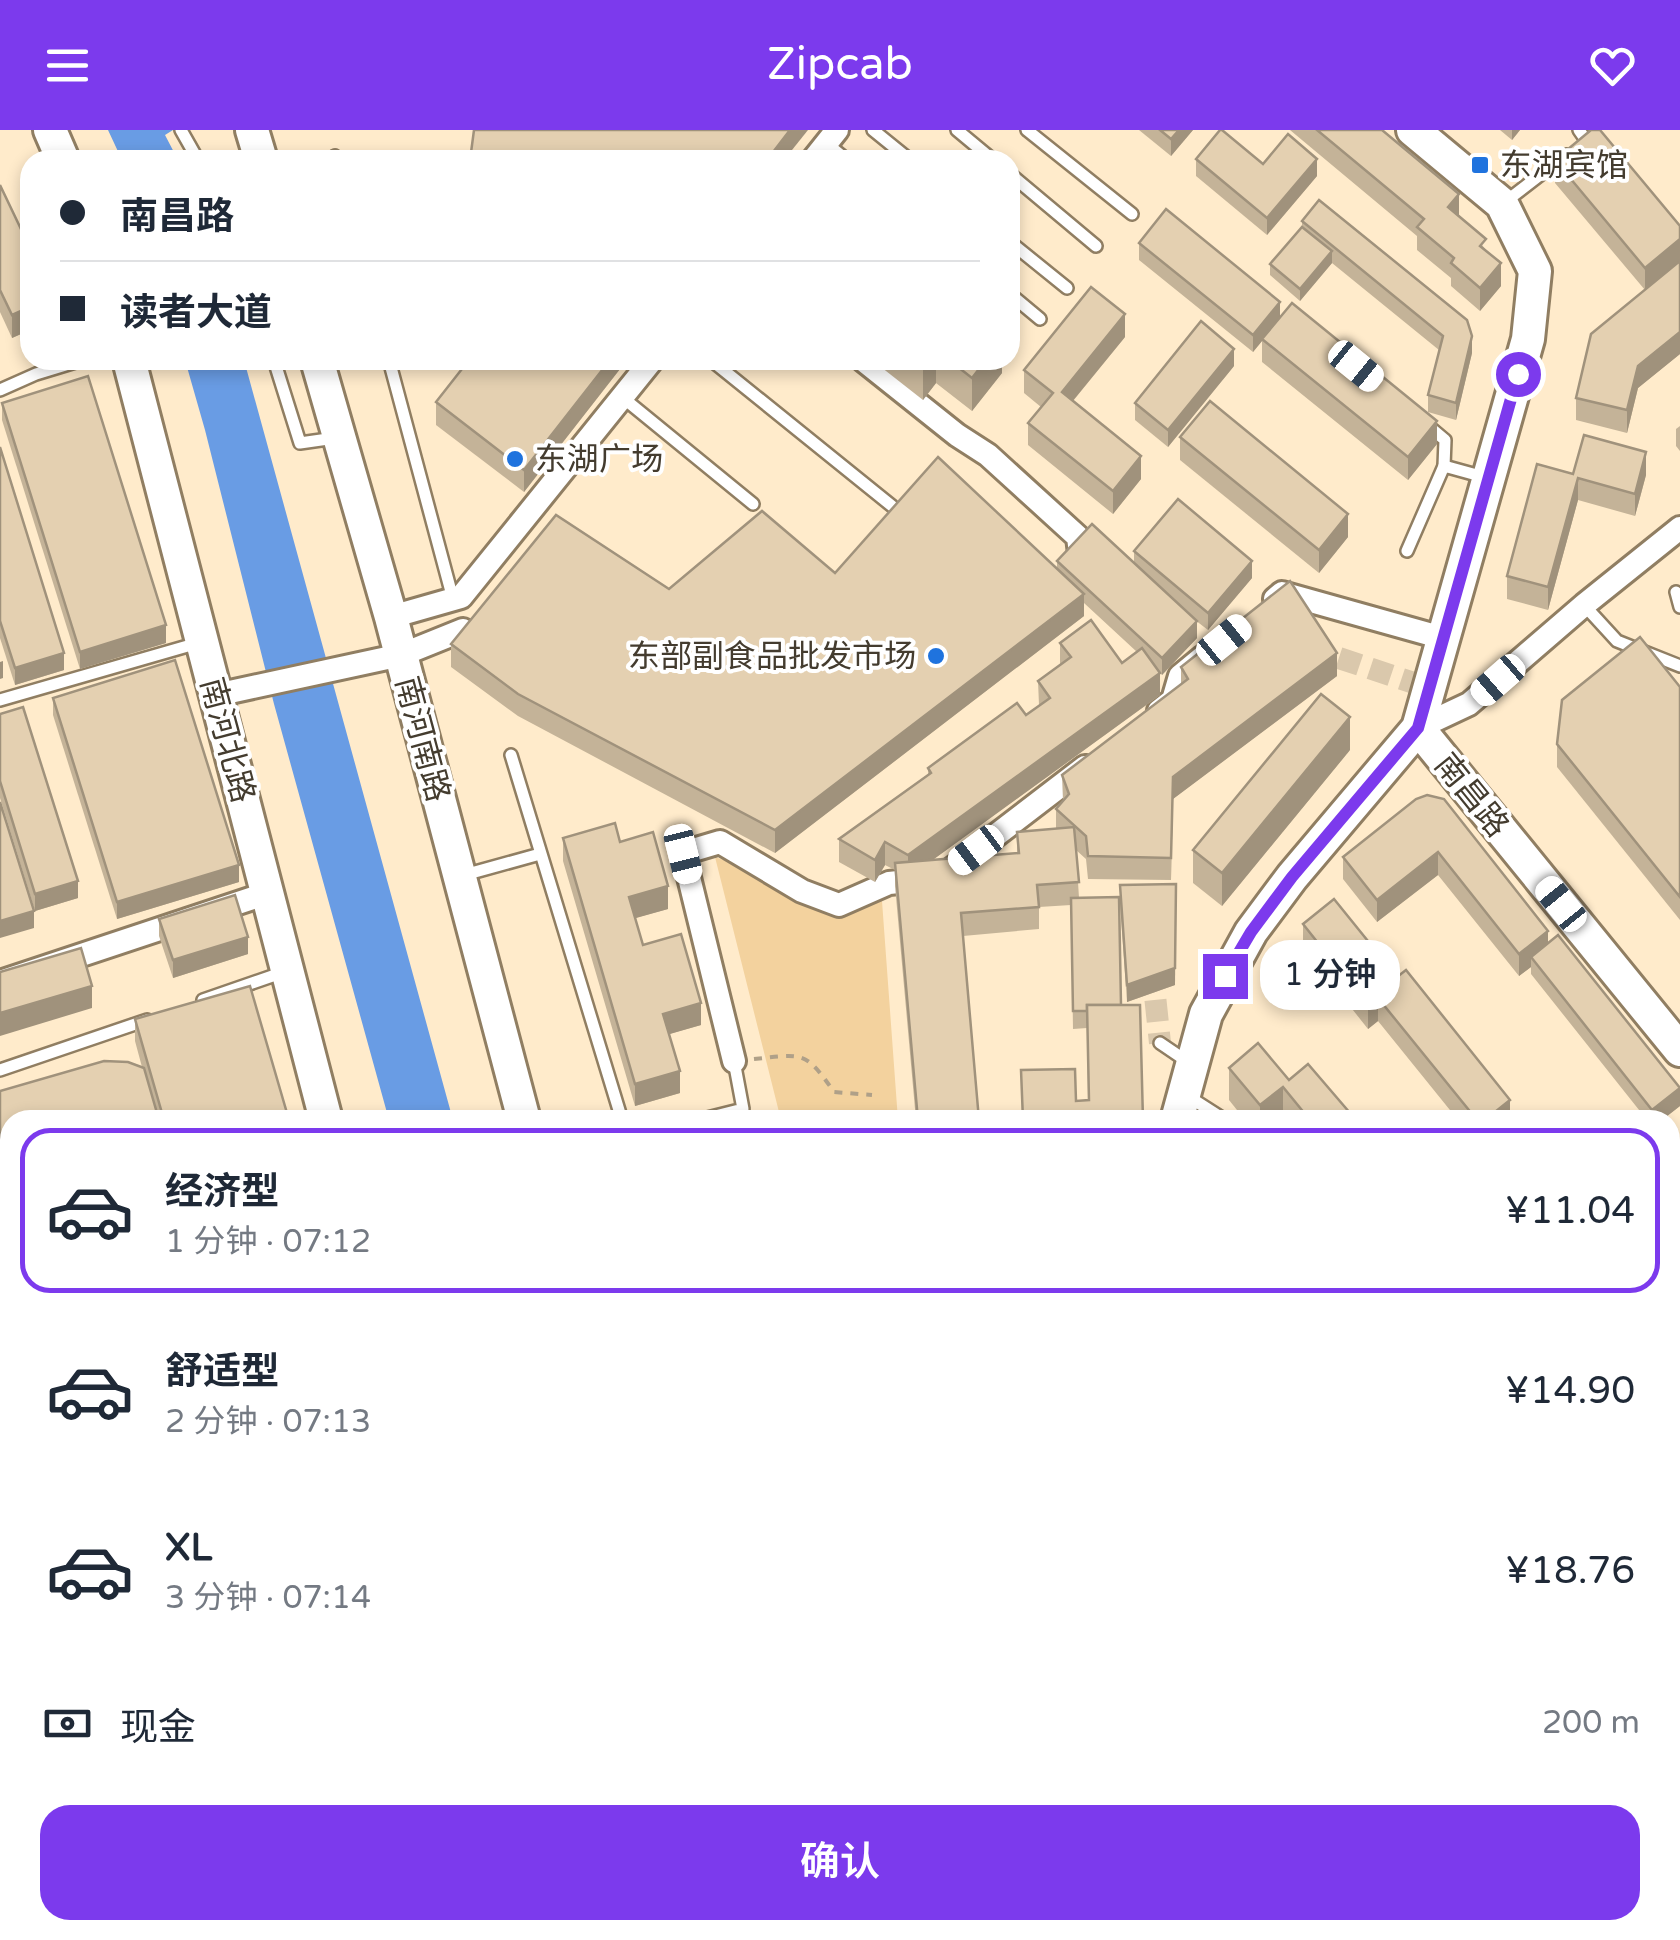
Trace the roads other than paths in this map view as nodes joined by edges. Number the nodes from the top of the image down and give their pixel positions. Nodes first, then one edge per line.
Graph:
1 (873, 130) edge
2 (957, 130) edge
3 (1028, 130) edge
4 (1413, 130) edge
5 (1600, 130) edge
6 (1583, 135) edge
7 (898, 150) edge
8 (981, 150) edge
9 (1020, 182) edge
10 (1502, 204) junction
11 (1132, 214) dead end
12 (1096, 246) dead end
13 (1020, 250) edge
14 (1066, 288) dead end
15 (1020, 302) edge
16 (1040, 319) dead end
17 (49, 370) edge
18 (132, 370) edge
19 (277, 370) edge
20 (320, 370) edge
21 (392, 370) edge
22 (644, 370) edge
23 (723, 370) edge
24 (875, 370) edge
25 (0, 390) edge
26 (622, 397) junction
27 (1415, 415) edge
28 (339, 438) junction
29 (1444, 466) junction
30 (1488, 478) junction
31 (753, 504) dead end
32 (892, 506) edge
33 (1680, 528) edge
34 (1407, 551) dead end
35 (1110, 588) edge
36 (1676, 592) dead end
37 (454, 600) junction
38 (1584, 605) junction
39 (1680, 607) edge
40 (391, 617) junction
41 (1253, 617) edge
42 (1443, 638) junction
43 (1224, 640) edge
44 (202, 642) junction
45 (401, 655) junction
46 (510, 663) edge
47 (1680, 666) edge
48 (216, 694) junction
49 (0, 700) edge
50 (1143, 723) edge
51 (1418, 728) junction
52 (511, 755) dead end
53 (1098, 757) edge
54 (540, 854) junction
55 (460, 876) junction
56 (268, 893) junction
57 (288, 971) junction
58 (0, 982) edge
59 (198, 1002) edge
60 (162, 1014) edge
61 (1160, 1043) tunnel mouth
62 (1680, 1050) edge
63 (734, 1060) joint
64 (0, 1070) edge
65 (1184, 1093) edge
66 (323, 1110) edge
67 (521, 1110) edge
68 (619, 1110) edge
69 (744, 1110) edge
70 (1210, 1110) edge

1 - 7 lane
2 - 8 lane
3 - 11 lane
4 - 10 street, 南昌路
5 - 6 lane
6 - 10 lane
9 - 12 lane
10 - 30 street, 南昌路
13 - 14 lane
15 - 16 lane
17 - 25 lane
18 - 44 street, 南河北路
19 - 28 lane
20 - 28 street, 南河南路
21 - 37 lane
22 - 26 street
23 - 32 lane
24 - 35 street
26 - 31 lane
26 - 37 street
27 - 29 lane
28 - 40 street, 南河南路
29 - 30 lane
29 - 34 lane
30 - 42 street, 南昌路
33 - 38 street
36 - 39 lane
37 - 40 street
38 - 47 lane
38 - 51 street
40 - 45 street, 南河南路
41 - 42 street
42 - 51 street, 南昌路
43 - 50 street
44 - 48 street, 南河北路
44 - 49 lane
45 - 46 street
45 - 48 street
45 - 55 street, 南河南路
48 - 56 street, 南河北路
51 - 62 street, 南昌路
51 - 65 street
52 - 54 lane
53 - 63 street
54 - 55 lane
54 - 68 lane
55 - 67 street, 南河南路
56 - 57 street, 南河北路
56 - 58 street
57 - 59 lane
57 - 66 street, 南河北路
60 - 64 lane
61 - 65 lane
63 - 69 lane
65 - 70 lane

